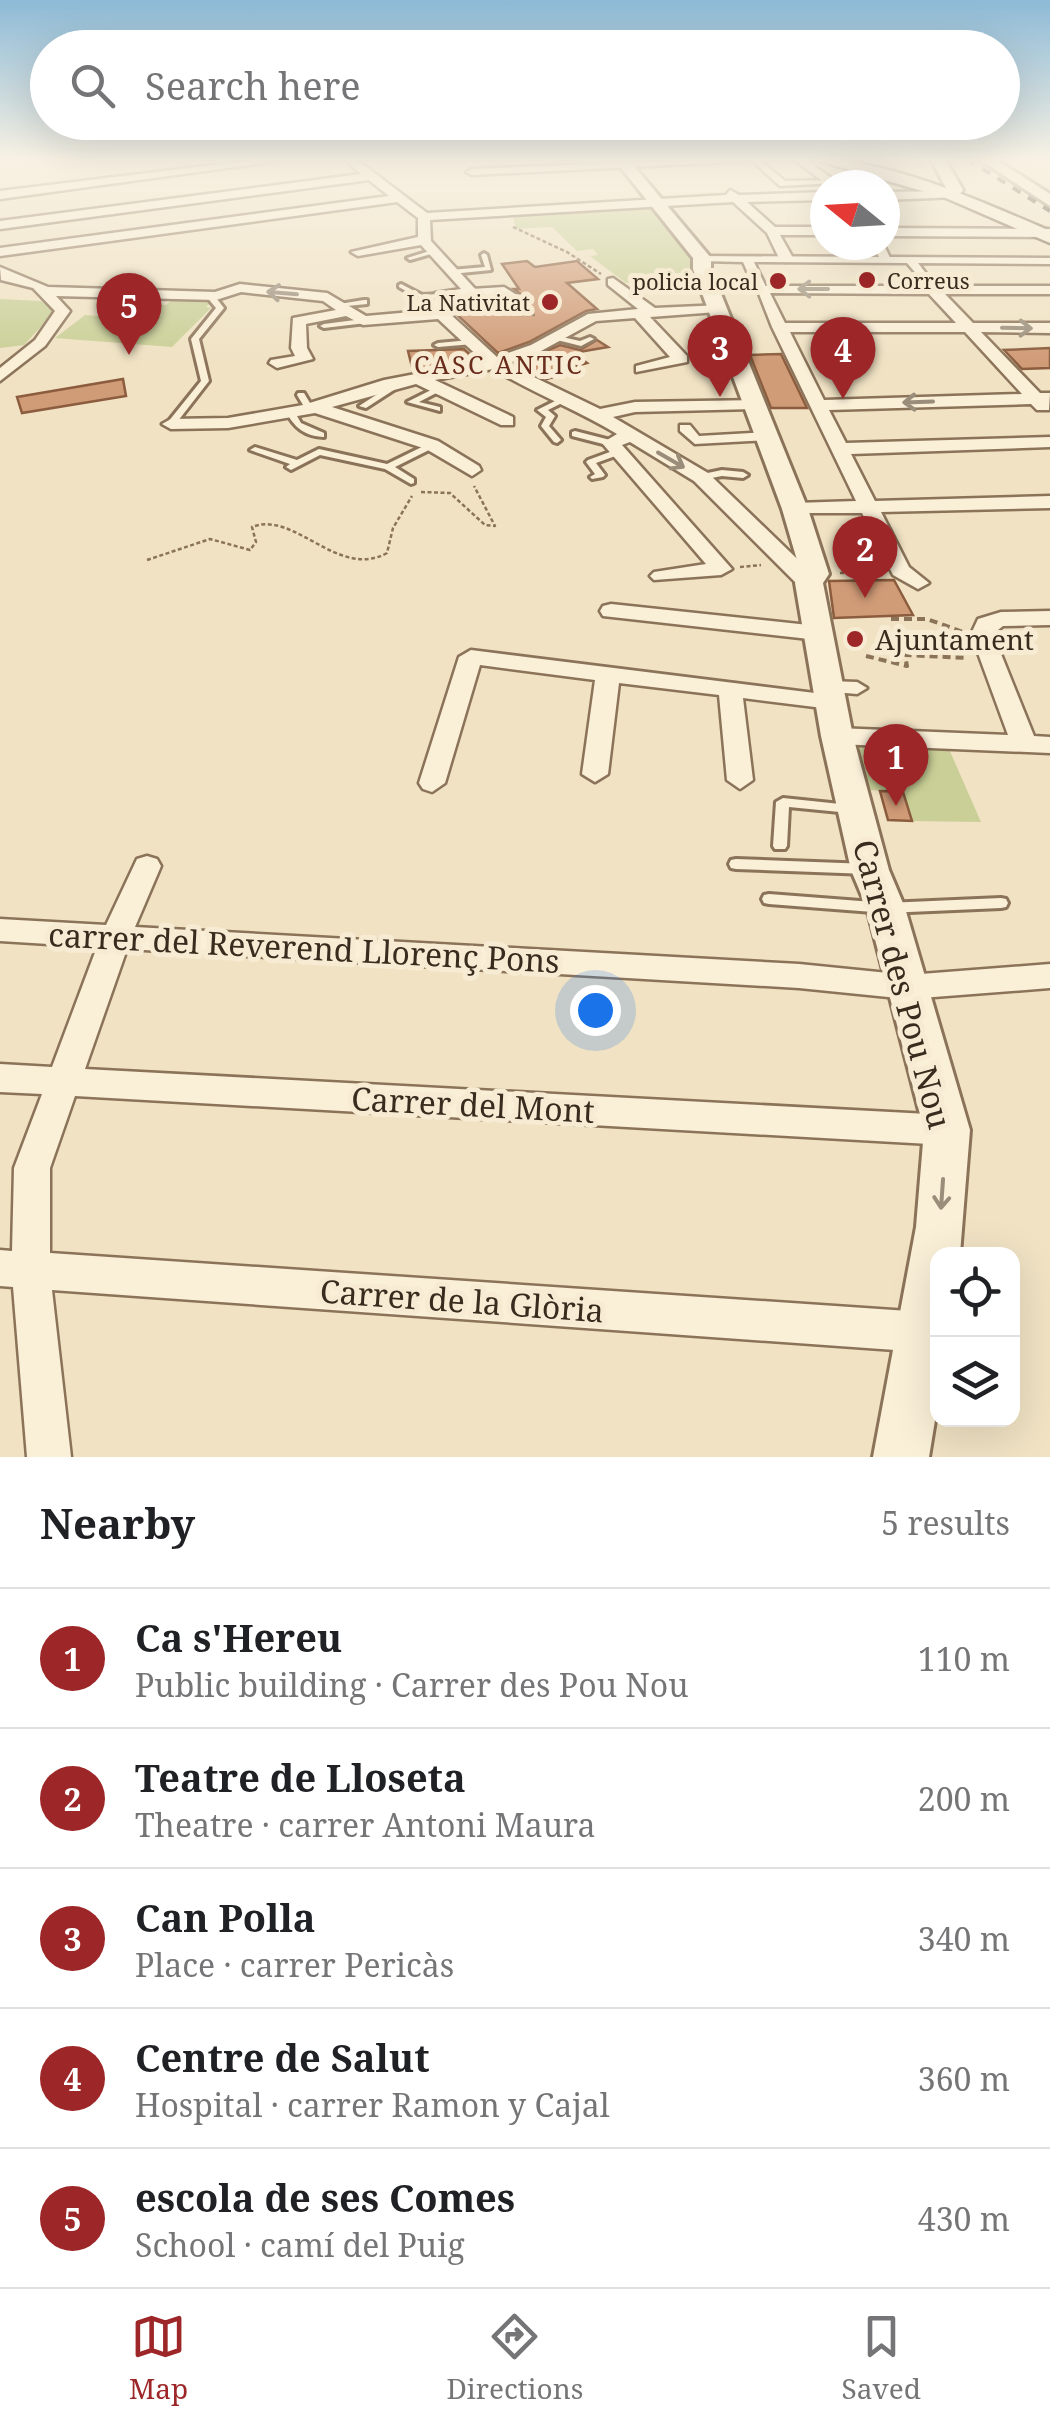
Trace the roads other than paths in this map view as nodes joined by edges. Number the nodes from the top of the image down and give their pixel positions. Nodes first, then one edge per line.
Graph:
1 (231, 227) edge
2 (427, 227) edge
3 (678, 227) edge
4 (767, 227) edge
5 (772, 232) junction
6 (810, 232) edge
7 (900, 232) edge
8 (1047, 234) edge
9 (431, 246) junction
10 (0, 252) edge
11 (358, 252) dead end
12 (484, 255) dead end
13 (410, 258) dead end
14 (702, 258) junction
15 (748, 258) junction
16 (786, 258) junction
17 (810, 258) edge
18 (900, 260) edge
19 (910, 260) junction
20 (1050, 261) edge
21 (0, 271) edge
22 (451, 272) junction
23 (486, 279) dead end
24 (613, 282) road end
25 (401, 286) dead end
26 (761, 289) junction
27 (498, 290) junction
28 (933, 290) junction
29 (1050, 290) edge
30 (46, 291) junction
31 (471, 292) junction
32 (117, 294) junction
33 (210, 296) junction
34 (364, 302) dead end
35 (441, 305) junction
36 (490, 305) junction
37 (342, 308) junction
38 (410, 308) dead end
39 (717, 308) junction
40 (64, 311) junction
41 (645, 313) junction
42 (502, 314) dead end
43 (364, 321) junction
44 (324, 326) dead end
45 (779, 327) junction
46 (969, 328) junction
47 (1050, 328) edge
48 (556, 337) junction
49 (590, 339) dead end
50 (470, 342) junction
51 (438, 345) dead end
52 (277, 363) dead end
53 (494, 364) junction
54 (642, 368) dead end
55 (0, 376) edge
56 (421, 380) junction
57 (401, 383) junction
58 (440, 389) junction
59 (1043, 398) edge
60 (316, 400) junction
61 (564, 400) junction
62 (754, 404) junction
63 (817, 405) junction
64 (363, 406) dead end
65 (437, 409) dead end
66 (290, 411) junction
67 (1050, 413) edge
68 (596, 415) junction
69 (507, 422) dead end
70 (170, 424) joint
71 (686, 428) dead end
72 (576, 434) dead end
73 (321, 435) dead end
74 (767, 436) junction
75 (557, 440) dead end
76 (1050, 442) edge
77 (619, 443) junction
78 (432, 445) junction
79 (838, 449) junction
80 (255, 450) dead end
81 (388, 467) junction
82 (472, 470) road end
83 (743, 475) dead end
84 (595, 477) dead end
85 (701, 477) junction
86 (410, 481) dead end
87 (1050, 502) edge
88 (867, 507) junction
89 (795, 509) junction
90 (805, 573) junction
91 (660, 576) dead end
92 (909, 577) road end
93 (611, 611) dead end
94 (1050, 618) edge
95 (608, 674) junction
96 (832, 684) junction
97 (730, 690) junction
98 (1037, 744) edge
99 (595, 774) dead end
100 (740, 780) dead end
101 (432, 783) dead end
102 (857, 810) junction
103 (780, 846) dead end
104 (736, 864) dead end
105 (147, 866) dead end
106 (878, 889) junction
107 (769, 898) dead end
108 (1001, 903) dead end
109 (0, 930) edge
110 (116, 936) junction
111 (1050, 976) edge
112 (908, 987) junction
113 (0, 1078) edge
114 (64, 1082) junction
115 (946, 1130) junction
116 (15, 1269) edge
117 (923, 1332) junction
118 (49, 1457) edge
119 (901, 1457) edge

1 - 10 street
2 - 9 street
3 - 14 street
4 - 5 street
5 - 6 street
5 - 16 street
7 - 8 street
9 - 11 street
9 - 13 lane
9 - 22 street
12 - 22 lane
14 - 15 street
14 - 39 street, Carrer des Pou Nou
15 - 16 street
15 - 26 street
16 - 17 street
18 - 19 street
19 - 20 street
19 - 28 street
21 - 30 street
22 - 31 street
23 - 27 street
24 - 41 street
25 - 35 lane
28 -> 26 street
26 - 45 street
27 - 31 street
27 - 36 street
28 - 29 street
28 - 46 street
30 - 32 street
30 - 40 street
31 - 35 street
31 - 36 street
32 - 33 street
32 - 40 street
37 -> 33 street
33 - 70 lane
34 - 37 lane
35 - 38 lane
35 - 43 street
35 - 50 street
36 - 42 street
37 - 43 street
37 - 52 street
39 - 41 street
39 - 62 street, Carrer des Pou Nou
40 - 55 street
41 - 48 street
41 - 54 street
43 - 44 lane
45 - 46 street
45 - 63 street
46 -> 47 street
46 - 59 street
48 - 49 lane
48 - 53 street
50 - 51 lane
50 - 53 street
53 - 56 street
53 - 61 street
56 - 57 street
56 - 58 street
57 - 60 street
57 - 64 lane
58 - 65 lane
58 - 69 street
59 -> 63 street
59 - 67 street
60 - 66 street
60 - 78 street
61 - 68 street
61 - 75 lane
62 - 68 street
62 - 74 street, Carrer des Pou Nou
63 - 79 street
66 - 70 street
66 - 73 lane
68 - 77 street
71 - 74 street
72 - 77 lane
74 - 89 street, Carrer des Pou Nou
76 - 79 street
77 - 84 lane
77 -> 85 street
77 - 91 street
78 - 81 lane
78 - 82 street
79 - 88 street
80 - 81 lane
81 - 86 lane
83 - 85 lane
85 - 90 street
87 - 88 street
88 - 89 street
88 - 92 street
89 - 90 street, Carrer des Pou Nou
90 - 96 street, Carrer des Pou Nou
93 - 96 street
94 - 98 street
95 - 97 street
95 - 99 street
95 - 101 street
96 - 97 street
96 - 98 street
96 - 102 street, Carrer des Pou Nou
97 - 100 street
102 - 103 lane
102 - 106 street, Carrer des Pou Nou
104 - 106 lane
105 - 110 street
106 - 107 lane
106 - 108 lane
106 - 112 street, Carrer des Pou Nou
109 - 110 street, carrer del Reverend Llorenç Pons
110 - 112 street, carrer del Reverend Llorenç Pons
110 - 114 street
111 - 112 street, carrer del Reverend Llorenç Pons
112 - 115 street, Carrer des Pou Nou
113 - 114 street, Carrer del Mont
114 - 115 street, Carrer del Mont
114 - 116 street
115 -> 117 street, Carrer des Pou Nou
116 - 117 street, Carrer de la Glòria
116 - 118 street
117 - 119 street, Carrer des Pou Nou

